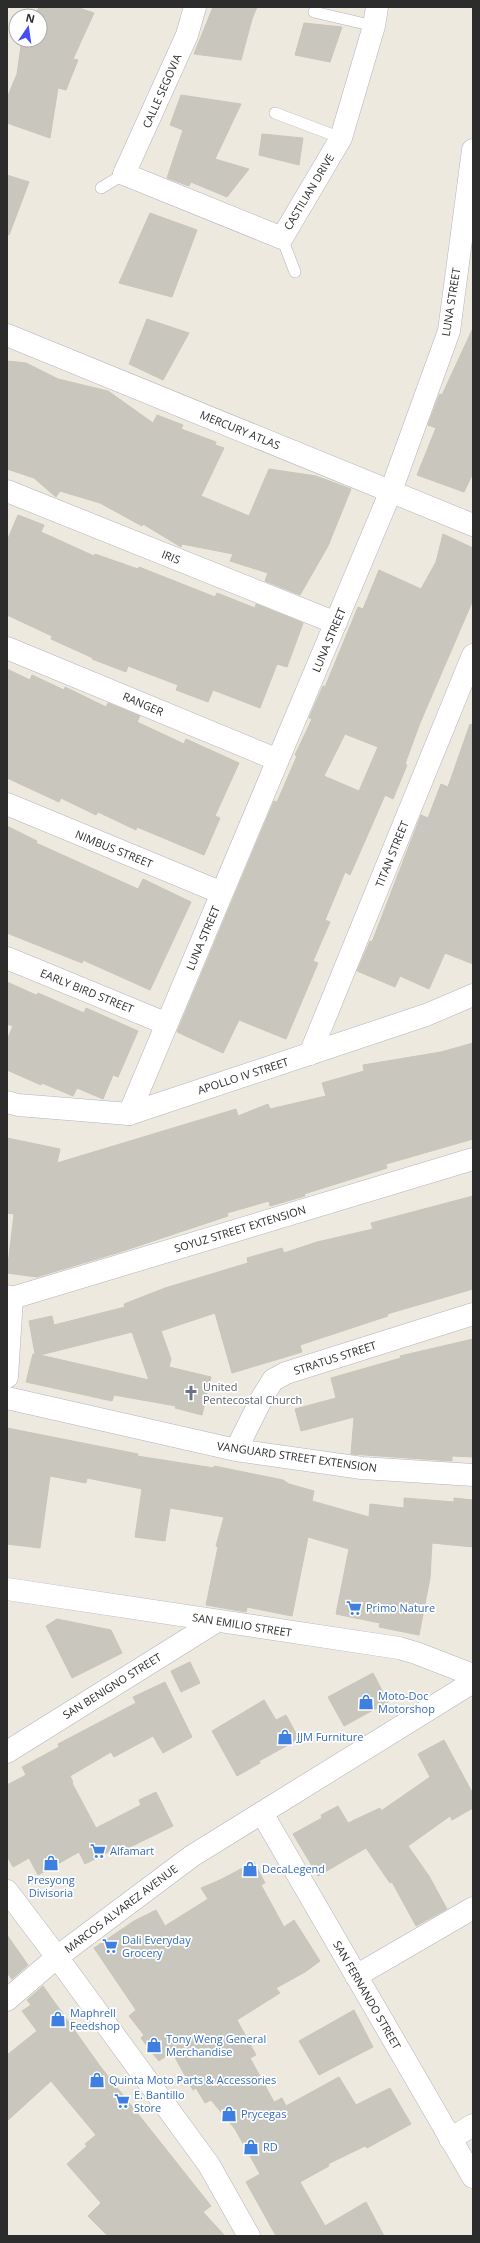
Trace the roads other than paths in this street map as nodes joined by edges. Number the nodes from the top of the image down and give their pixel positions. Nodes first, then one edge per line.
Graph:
1 (195, 7) edge
2 (314, 12) dead end
3 (375, 16) edge
4 (275, 113) dead end
5 (340, 138) junction
6 (473, 150) edge
7 (124, 174) junction
8 (101, 188) dead end
9 (282, 238) junction
10 (295, 272) dead end
11 (7, 334) edge
12 (7, 491) edge
13 (391, 492) junction
14 (473, 525) edge
15 (336, 623) junction
16 (7, 648) edge
17 (473, 654) edge
18 (278, 760) junction
19 (7, 804) edge
20 (222, 893) junction
21 (7, 958) edge
22 (473, 995) edge
23 (167, 1024) junction
24 (310, 1054) junction
25 (7, 1102) edge
26 (129, 1114) junction
27 (473, 1159) edge
28 (9, 1297) edge
29 (473, 1314) edge
30 (7, 1377) edge
31 (7, 1398) edge
32 (236, 1450) junction
33 (473, 1475) edge
34 (7, 1589) edge
35 (217, 1621) junction
36 (473, 1675) edge
37 (473, 1682) edge
38 (7, 1752) edge
39 (262, 1813) junction
40 (7, 1891) edge
41 (473, 1908) edge
42 (57, 1957) junction
43 (356, 1976) junction
44 (7, 2000) edge
45 (473, 2125) edge
46 (450, 2139) junction
47 (473, 2177) edge
48 (249, 2236) edge

1 - 7 street, CALLE SEGOVIA
2 - 3 lane
3 - 5 street, CASTILIAN DRIVE
4 - 5 lane
5 - 9 street, CASTILIAN DRIVE
6 - 13 street, LUNA STREET
7 - 8 lane
7 - 9 street, CASTILIAN DRIVE
9 - 10 lane
11 - 13 street, MERCURY ATLAS
12 - 15 street, IRIS
13 - 14 street, MERCURY ATLAS
13 - 15 street, LUNA STREET
15 - 18 street, LUNA STREET
16 - 18 street, RANGER
17 - 24 street, TITAN STREET
18 - 20 street, LUNA STREET
19 - 20 street, NIMBUS STREET
20 - 23 street, LUNA STREET
21 - 23 street, EARLY BIRD STREET
22 - 24 street, APOLLO IV STREET
23 - 26 street, LUNA STREET
24 - 26 street, APOLLO IV STREET
25 - 26 street, APOLLO IV STREET
27 - 28 street, SOYUZ STREET EXTENSION
28 - 30 street
29 - 32 street, STRATUS STREET
31 - 32 street, VANGUARD STREET EXTENSION
32 - 33 street, VANGUARD STREET EXTENSION
34 - 35 street, SAN EMILIO STREET
35 - 36 street, SAN EMILIO STREET
35 - 38 street, SAN BENIGNO STREET
37 - 39 street, MARCOS ALVAREZ AVENUE
39 - 42 street, MARCOS ALVAREZ AVENUE
39 - 43 street, SAN FERNANDO STREET
40 - 42 street
41 - 43 street
42 - 44 street
42 - 48 street, MARCOS ALVAREZ AVENUE
43 - 46 street, SAN FERNANDO STREET
45 - 46 street
46 - 47 street, SAN FERNANDO STREET

